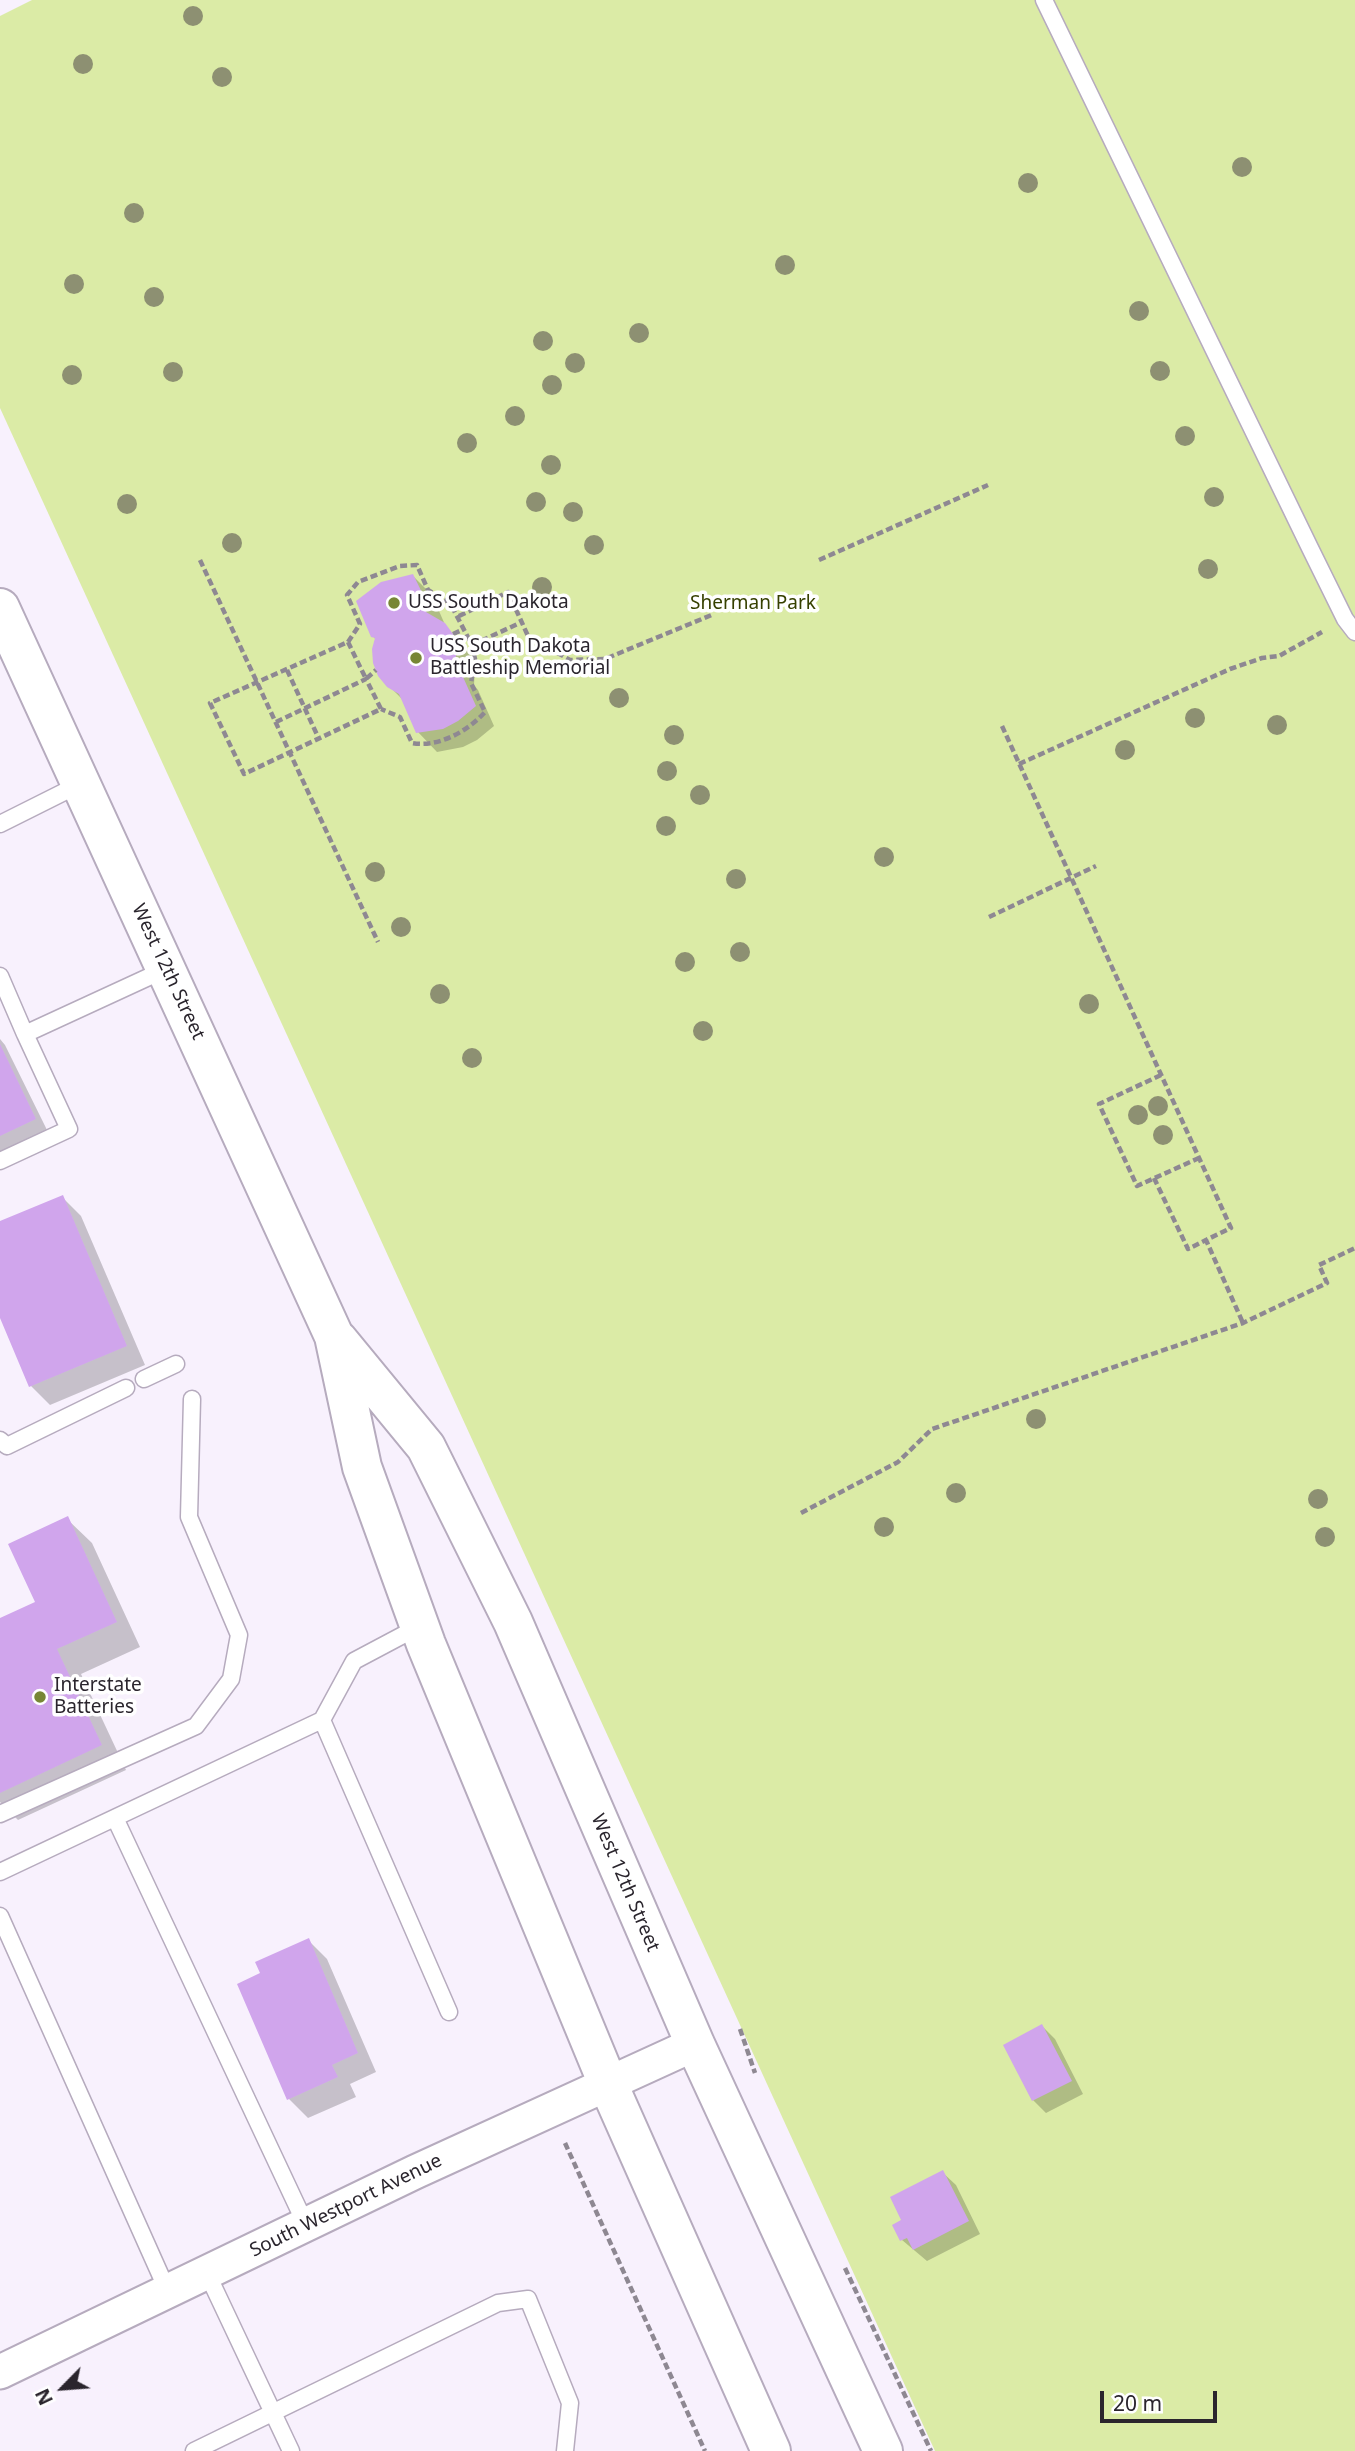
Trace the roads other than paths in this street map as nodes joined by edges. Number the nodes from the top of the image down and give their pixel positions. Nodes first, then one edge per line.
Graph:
1 (1044, 0) edge
2 (0, 608) edge
3 (1350, 625) edge
4 (82, 783) junction
5 (0, 824) edge
6 (166, 969) junction
7 (0, 976) edge
8 (6, 1006) edge
9 (25, 1034) junction
10 (0, 1161) edge
11 (334, 1336) junction
12 (176, 1364) dead end
13 (144, 1380) dead end
14 (126, 1388) dead end
15 (192, 1399) dead end
16 (0, 1440) edge
17 (420, 1626) junction
18 (323, 1720) junction
19 (0, 1814) edge
20 (115, 1818) junction
21 (0, 1872) edge
22 (0, 1916) edge
23 (449, 2012) dead end
24 (695, 2044) junction
25 (608, 2084) junction
26 (306, 2225) junction
27 (207, 2273) junction
28 (168, 2291) junction
29 (0, 2372) edge
30 (273, 2413) junction
31 (194, 2451) edge
32 (291, 2451) edge
33 (565, 2451) edge
34 (771, 2451) edge
35 (883, 2451) edge

1 - 3 lane
2 - 4 main road, West 12th Street
4 - 5 lane
4 - 6 main road, West 12th Street
6 - 9 lane
6 - 11 main road, West 12th Street
7 - 8 lane
8 - 9 lane
9 - 10 lane
11 - 17 main road, West 12th Street
11 - 24 main road, West 12th Street
12 - 13 lane
14 - 16 lane
15 - 19 lane
17 - 18 lane
17 - 25 main road, West 12th Street
18 - 20 lane
18 - 23 lane
20 - 21 lane
20 - 26 lane
22 - 28 lane
24 - 25 street, South Westport Avenue
24 - 35 main road, West 12th Street
25 - 26 street, South Westport Avenue
25 - 34 main road, West 12th Street
26 - 27 street, South Westport Avenue
27 - 28 street, South Westport Avenue
27 - 30 lane
28 - 29 street, South Westport Avenue
30 - 31 lane
30 - 32 lane
30 - 33 lane

